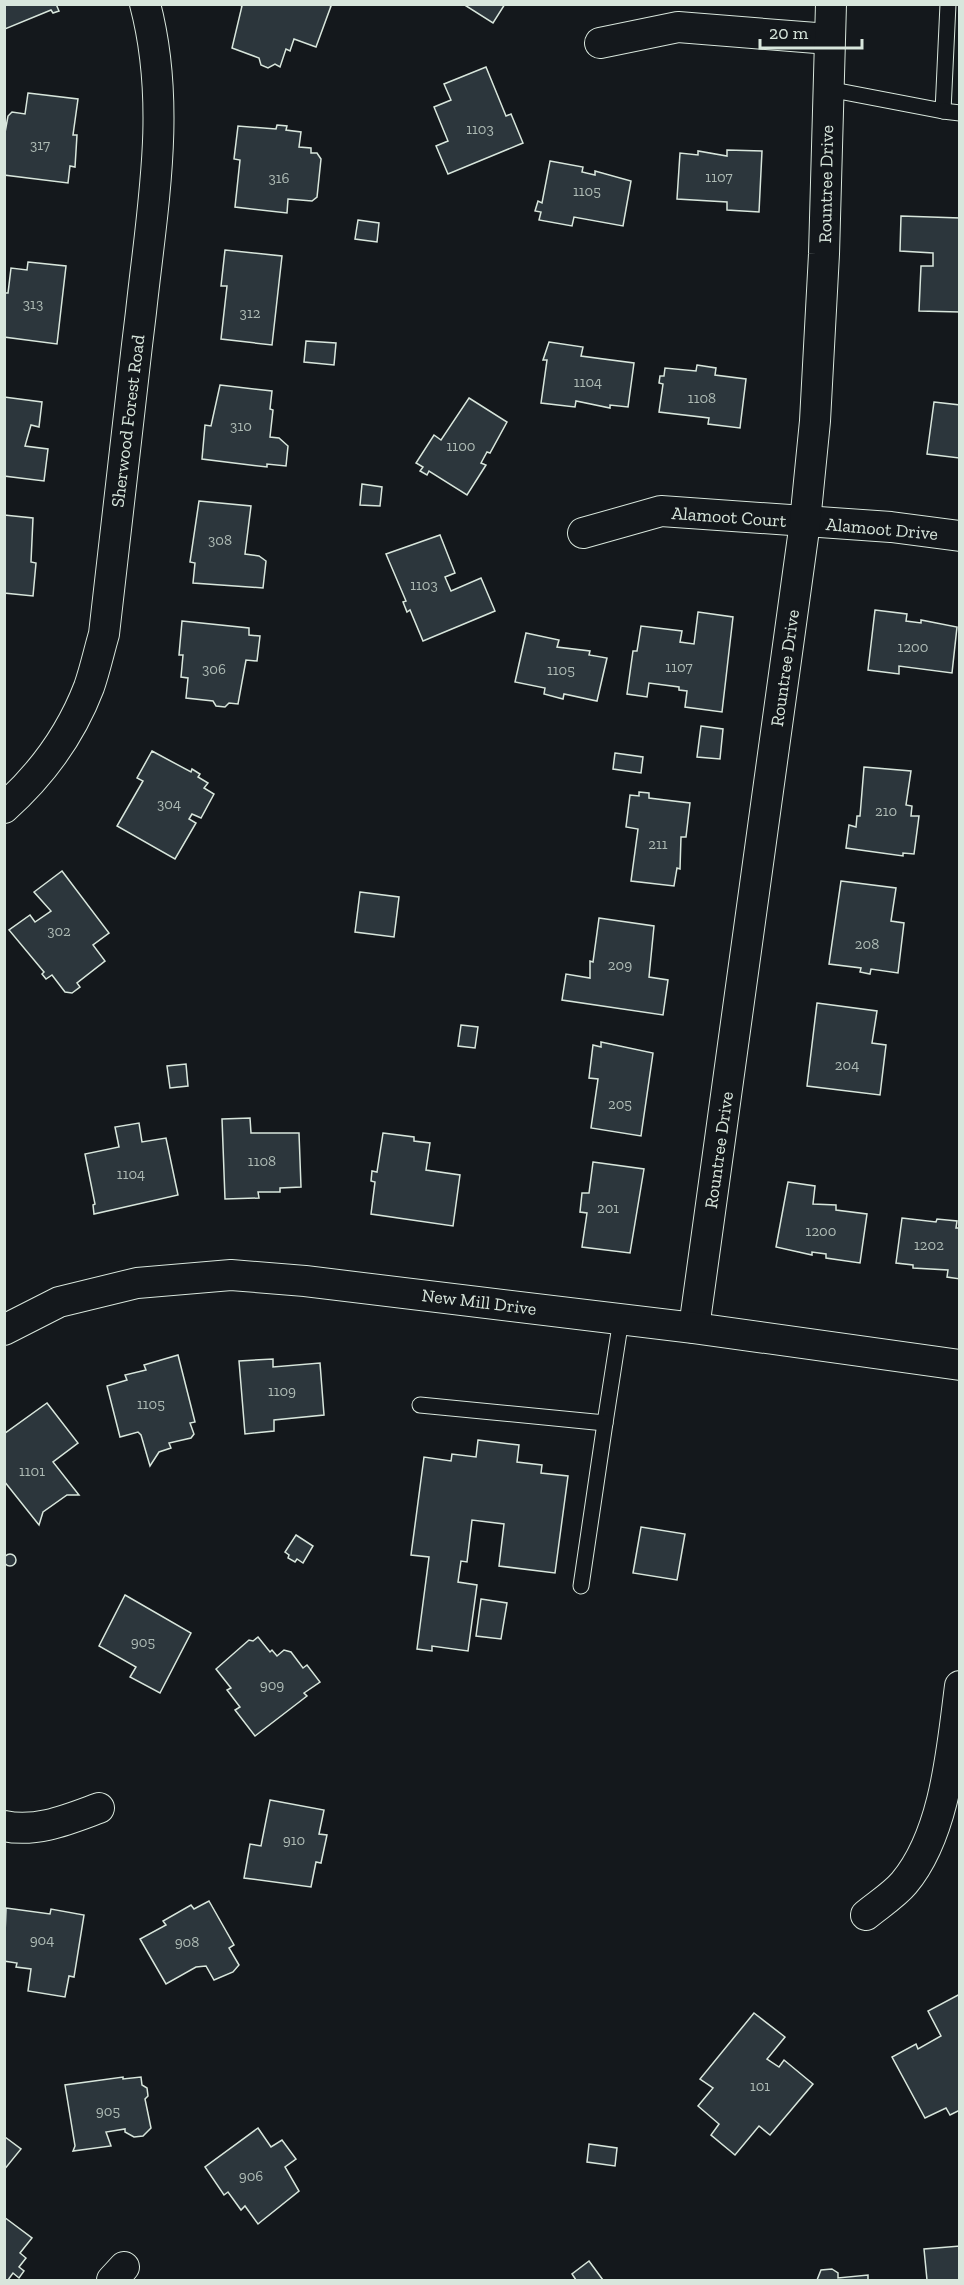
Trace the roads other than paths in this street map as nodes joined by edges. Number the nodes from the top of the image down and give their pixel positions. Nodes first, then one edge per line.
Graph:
1 (145, 4) edge
2 (831, 4) edge
3 (948, 4) edge
4 (829, 39) junction
5 (600, 43) dead end
6 (828, 89) junction
7 (943, 111) junction
8 (960, 113) edge
9 (805, 522) junction
10 (583, 533) dead end
11 (960, 536) edge
12 (4, 808) edge
13 (621, 1319) junction
14 (694, 1328) junction
15 (4, 1330) edge
16 (960, 1365) edge
17 (420, 1405) dead end
18 (605, 1423) junction
19 (581, 1586) dead end
20 (960, 1686) edge
21 (99, 1808) dead end
22 (4, 1826) edge
23 (866, 1915) dead end

1 - 12 street, Sherwood Forest Road
2 - 4 street, Rountree Drive
3 - 7 lane
4 - 5 street
4 - 6 street, Rountree Drive
6 - 7 lane
6 - 9 street, Rountree Drive
7 - 8 lane
9 - 10 street, Alamoot Court
9 - 11 street, Alamoot Drive
9 - 14 street, Rountree Drive
13 - 14 street, New Mill Drive
13 - 15 street, New Mill Drive
13 - 18 lane
14 - 16 street, New Mill Drive
17 - 18 lane
18 - 19 lane
20 - 23 street
21 - 22 street

